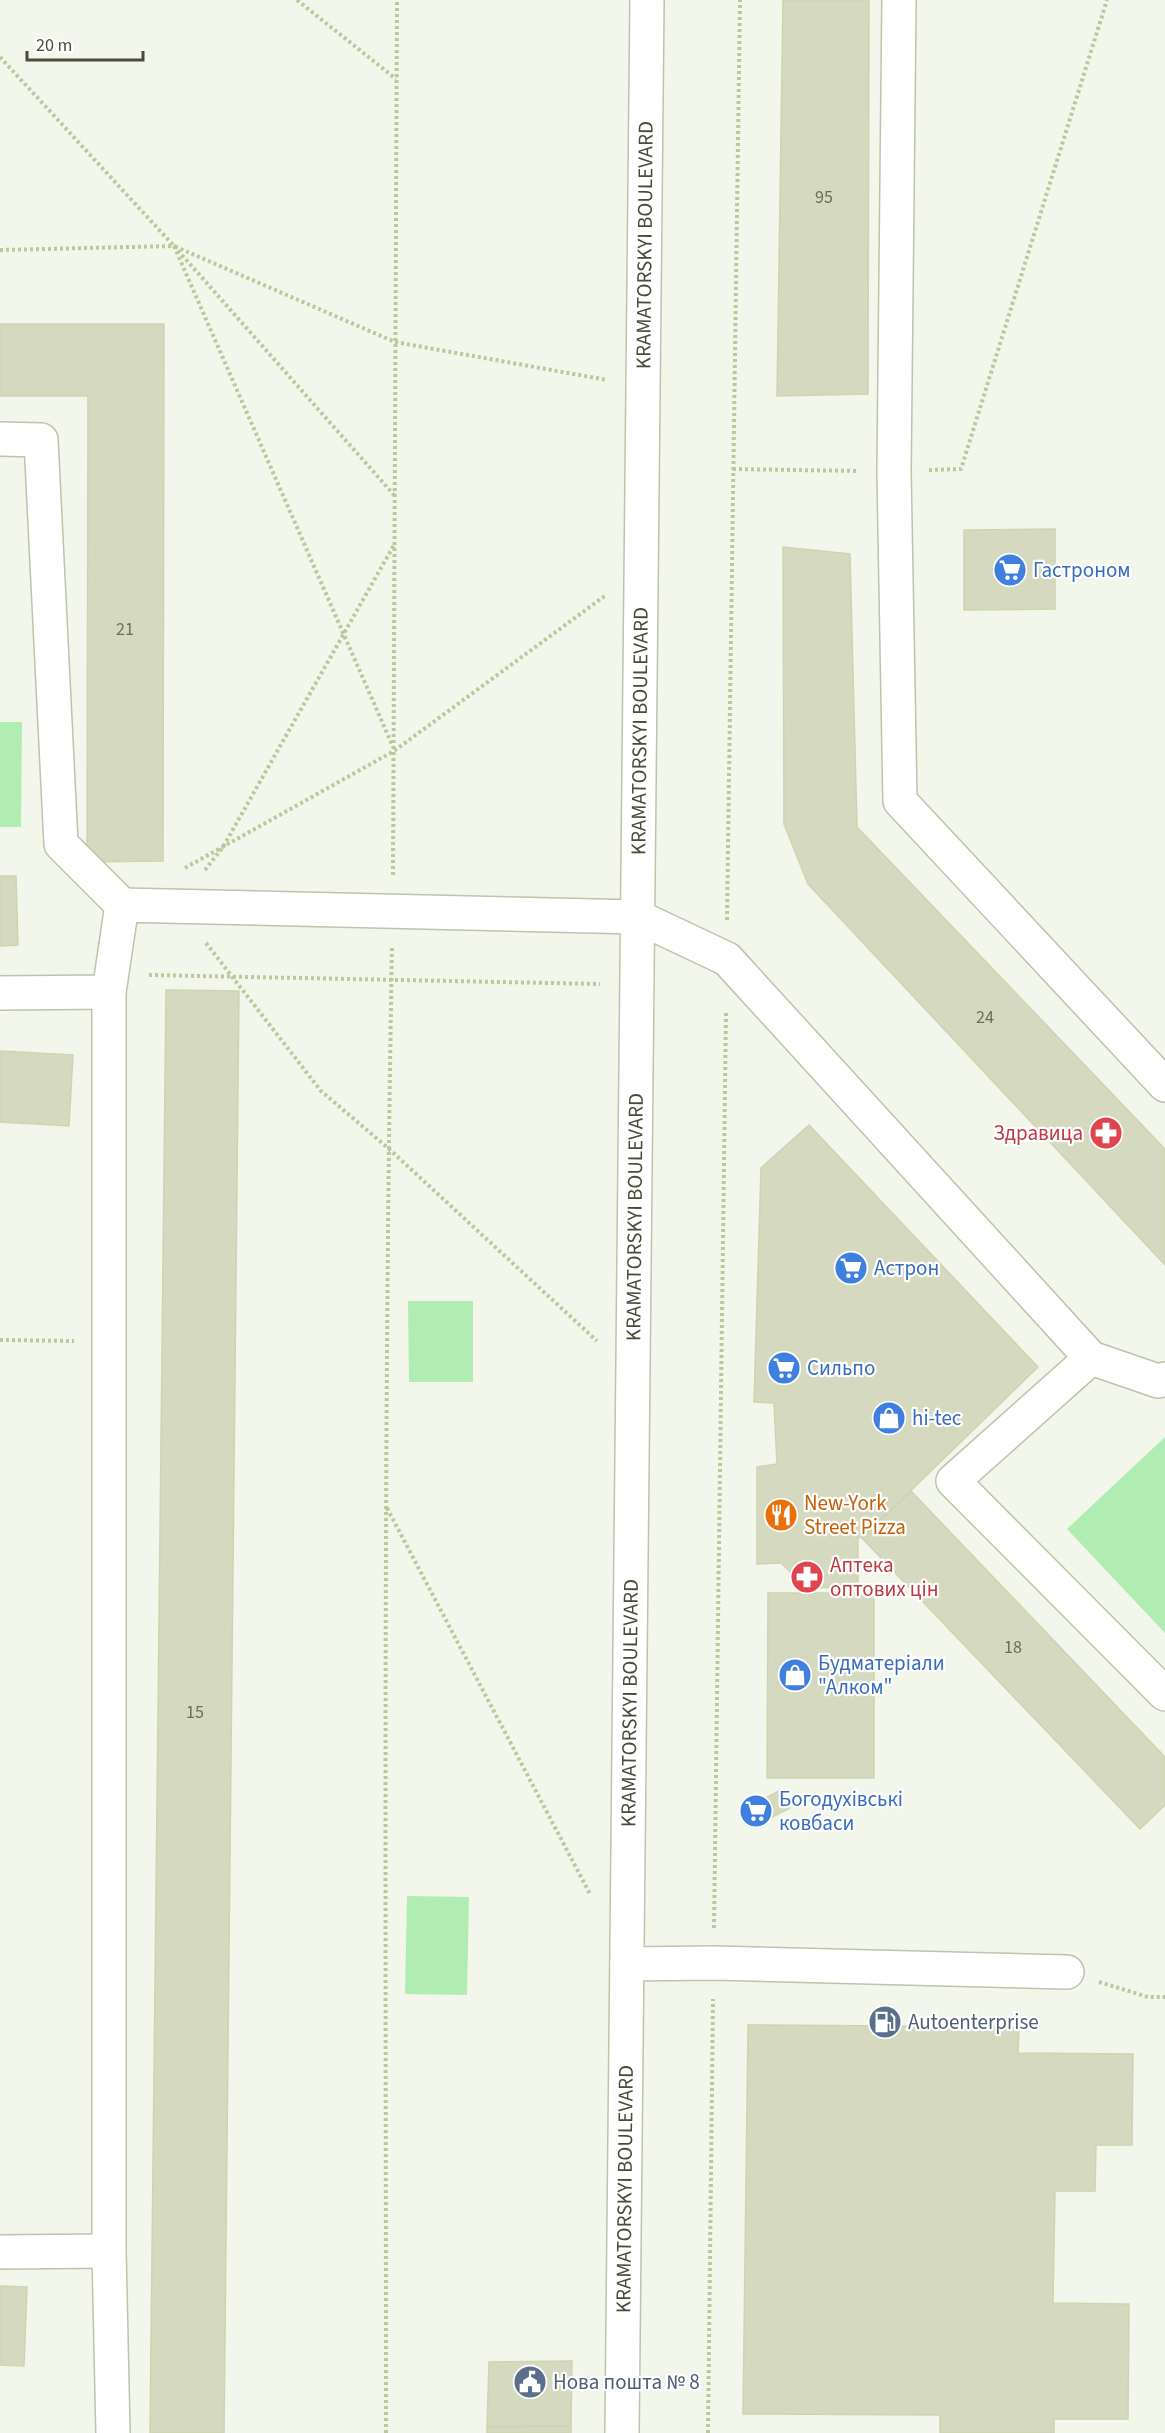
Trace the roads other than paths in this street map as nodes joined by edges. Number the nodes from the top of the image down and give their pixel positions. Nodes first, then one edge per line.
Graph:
1 (647, 0) edge
2 (899, 0) edge
3 (0, 439) edge
4 (122, 905) junction
5 (638, 916) junction
6 (110, 983) junction
7 (0, 993) edge
8 (1165, 1085) edge
9 (1091, 1358) junction
10 (1165, 1379) edge
11 (1165, 1694) edge
12 (627, 1964) junction
13 (1067, 1972) road end
14 (109, 2251) junction
15 (0, 2252) edge
16 (113, 2433) edge
17 (622, 2433) edge

1 - 5 street, KRAMATORSKYI BOULEVARD
2 - 8 street
3 - 4 street
4 - 5 street
4 - 6 street
5 - 9 street
5 - 12 street, KRAMATORSKYI BOULEVARD
6 - 7 street
6 - 14 street
9 - 10 street
9 - 11 street
12 - 13 street
12 - 17 street, KRAMATORSKYI BOULEVARD
14 - 15 street
14 - 16 street

